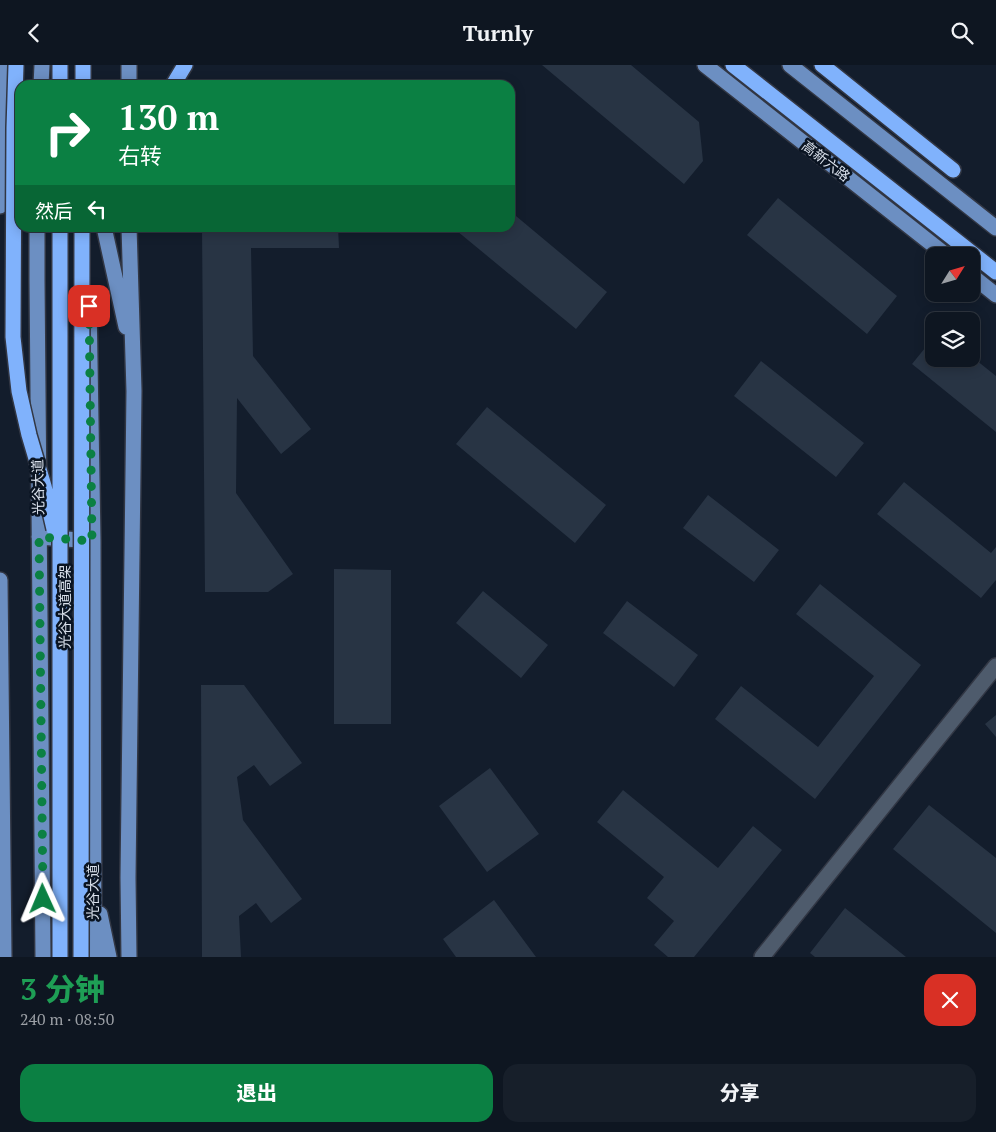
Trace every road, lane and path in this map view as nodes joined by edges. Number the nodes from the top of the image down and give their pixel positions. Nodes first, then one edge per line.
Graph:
1 (4, 65) edge
2 (16, 65) edge
3 (42, 65) edge
4 (60, 65) edge
5 (83, 65) edge
6 (90, 65) edge
7 (129, 65) edge
8 (185, 65) edge
9 (705, 65) edge
10 (724, 65) edge
11 (733, 65) edge
12 (790, 65) edge
13 (822, 65) edge
14 (16, 80) edge
15 (41, 80) edge
16 (60, 80) edge
17 (83, 80) edge
18 (90, 80) edge
19 (129, 80) edge
20 (176, 80) edge
21 (764, 89) junction
22 (15, 96) edge
23 (2, 118) junction
24 (953, 170) dead end
25 (0, 206) edge
26 (996, 228) edge
27 (38, 232) edge
28 (60, 232) edge
29 (82, 232) edge
30 (88, 232) edge
31 (105, 232) edge
32 (129, 232) edge
33 (936, 247) edge
34 (996, 272) edge
35 (980, 282) edge
36 (996, 295) edge
37 (133, 363) junction
38 (39, 537) junction
39 (92, 541) junction
40 (60, 563) junction
41 (0, 580) edge
42 (996, 665) edge
43 (93, 880) junction
44 (4, 957) edge
45 (43, 957) edge
46 (60, 957) edge
47 (81, 957) edge
48 (94, 957) edge
49 (109, 957) edge
50 (129, 957) edge
51 (762, 957) edge

1 - 23 main road
2 - 14 highway, bridge
2 - 23 main road
3 - 15 main road
4 - 16 highway
5 - 17 highway
6 - 18 main road
7 - 19 main road
8 - 20 highway
9 - 33 main road, 高新六路
10 - 21 highway
11 - 21 highway
12 - 26 main road
13 - 24 highway
21 - 34 highway
22 - 40 highway, bridge
23 - 25 main road
27 - 38 main road, 光谷大道
28 - 40 highway, 光谷大道高架, bridge
29 - 47 highway, 光谷大道高架, bridge
30 - 39 main road, 光谷大道
31 - 37 main road
32 - 37 main road
35 - 36 main road
37 - 50 main road
38 - 39 main road
38 - 45 main road, 光谷大道
39 - 43 main road, 光谷大道
40 - 46 highway, 光谷大道高架, bridge
41 - 44 main road
42 - 51 street
43 - 48 main road, 光谷大道
43 - 49 main road

